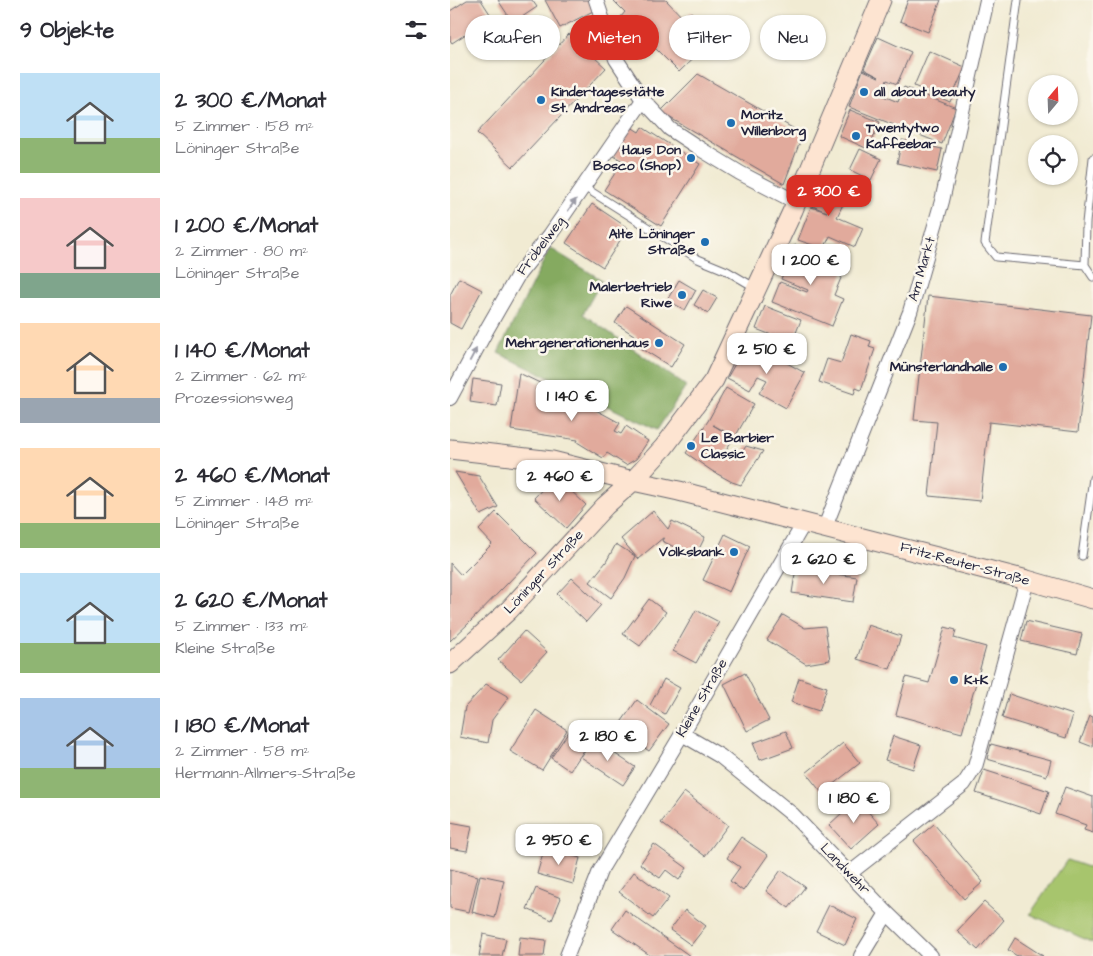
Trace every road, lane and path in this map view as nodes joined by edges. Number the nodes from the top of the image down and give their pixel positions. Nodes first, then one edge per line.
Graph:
1 (596, 0) edge
2 (881, 0) edge
3 (987, 0) edge
4 (1018, 0) edge
5 (643, 100) junction
6 (1093, 158) edge
7 (584, 187) junction
8 (796, 202) junction
9 (1085, 264) junction
10 (1093, 277) edge
11 (757, 288) junction
12 (450, 398) edge
13 (450, 449) edge
14 (1093, 478) edge
15 (633, 481) junction
16 (804, 523) junction
17 (825, 527) junction
18 (1082, 556) dead end
19 (1027, 580) junction
20 (1093, 599) edge
21 (450, 664) edge
22 (682, 734) junction
23 (850, 873) junction
24 (887, 913) junction
25 (566, 956) edge
26 (861, 956) edge
27 (931, 956) edge

1 - 5 street
2 - 8 street, Löninger Straße
3 - 17 street, Am Markt
4 - 9 lane
5 - 7 street, Fröbelweg
5 - 8 street
6 - 9 lane
7 - 11 lane
12 -> 7 street, Fröbelweg
8 - 11 street, Löninger Straße
9 - 10 lane
11 - 15 street, Löninger Straße
13 - 15 street, Fritz-Reuter-Straße
14 - 18 lane
15 - 16 street, Fritz-Reuter-Straße
15 - 21 street, Löninger Straße
16 - 17 street, Fritz-Reuter-Straße
16 - 22 street, Kleine Straße
17 - 19 street, Fritz-Reuter-Straße
19 - 20 street, Fritz-Reuter-Straße
19 - 23 street
22 - 23 street, Landwehr
22 - 25 street, Kleine Straße
23 - 24 street, Landwehr
24 - 26 street
24 - 27 street, Landwehr

